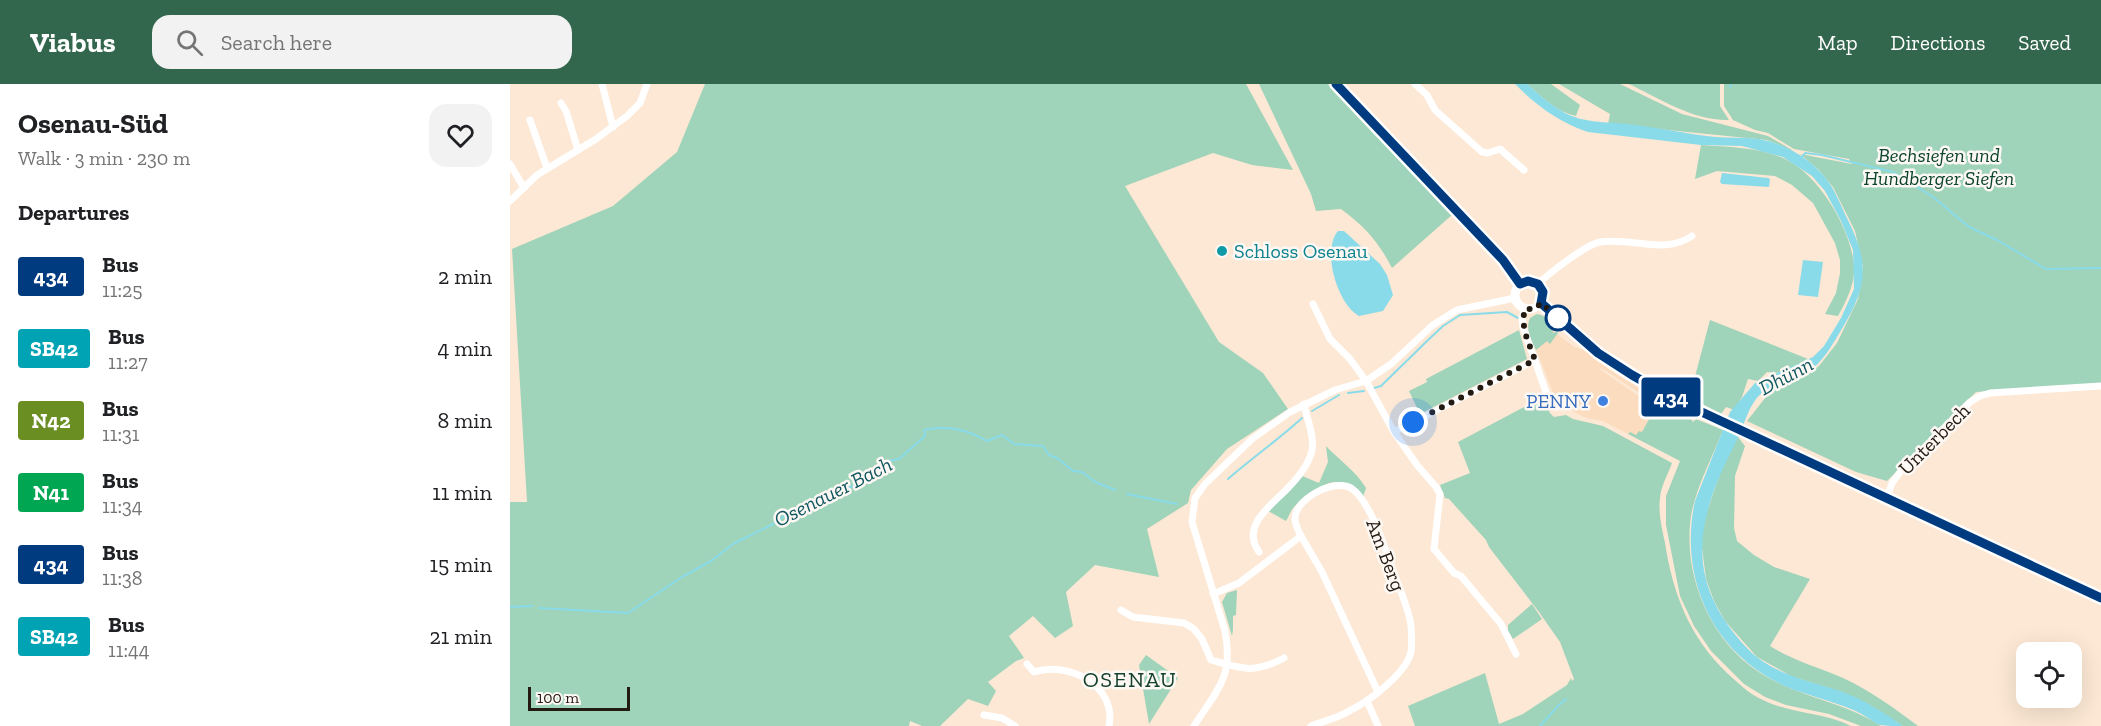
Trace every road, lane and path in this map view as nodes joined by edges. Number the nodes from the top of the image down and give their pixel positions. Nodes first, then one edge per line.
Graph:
1 (602, 84) edge
2 (647, 84) edge
3 (1336, 84) edge
4 (1415, 84) edge
5 (561, 103) dead end
6 (530, 120) dead end
7 (613, 127) junction
8 (578, 150) junction
9 (510, 164) edge
10 (547, 168) junction
11 (1524, 170) dead end
12 (524, 188) junction
13 (510, 201) edge
14 (1692, 236) dead end
15 (1520, 284) junction
16 (1538, 284) junction
17 (1515, 298) junction
18 (1541, 303) junction
19 (1313, 304) dead end
20 (1525, 309) junction
21 (1535, 360) junction
22 (1366, 381) junction
23 (2101, 386) edge
24 (1304, 404) junction
25 (1557, 407) dead end
26 (1394, 432) junction
27 (1887, 498) junction
28 (1243, 534) dead end
29 (1301, 536) junction
30 (1252, 537) junction
31 (1259, 552) dead end
32 (1213, 594) junction
33 (2101, 598) edge
34 (1121, 610) dead end
35 (1133, 617) junction
36 (1131, 626) dead end
37 (1516, 654) dead end
38 (1284, 658) dead end
39 (1028, 664) dead end
40 (1228, 664) junction
41 (1378, 692) junction
42 (1367, 700) junction
43 (984, 715) dead end
44 (1015, 726) edge
45 (1109, 726) edge
46 (1194, 726) edge
47 (1311, 726) edge
48 (1378, 726) edge

1 - 7 street
2 - 7 street
3 - 15 main road
4 - 11 street
5 - 8 street
6 - 10 street
7 - 8 street
8 - 10 street
9 - 12 street
10 - 12 street
12 - 13 street
14 - 16 street
15 - 16 main road
15 - 17 main road
16 - 18 main road
17 - 20 main road
17 - 22 street
18 - 20 main road
18 - 27 main road
19 - 22 street
20 - 21 street
21 - 25 street
21 - 26 street
22 - 24 street
22 - 26 street
23 - 27 street, Unterbech
24 - 30 street
24 - 32 street
26 - 37 street
27 - 33 main road
28 - 30 street
29 - 32 street
29 - 41 street
29 - 41 street, Am Berg
30 - 31 street
32 - 40 street
34 - 35 street
35 - 36 street
35 - 40 street
38 - 40 street
39 - 45 street
40 - 46 street
41 - 42 street, Am Berg
42 - 47 street, Am Berg
42 - 48 street
43 - 44 street

